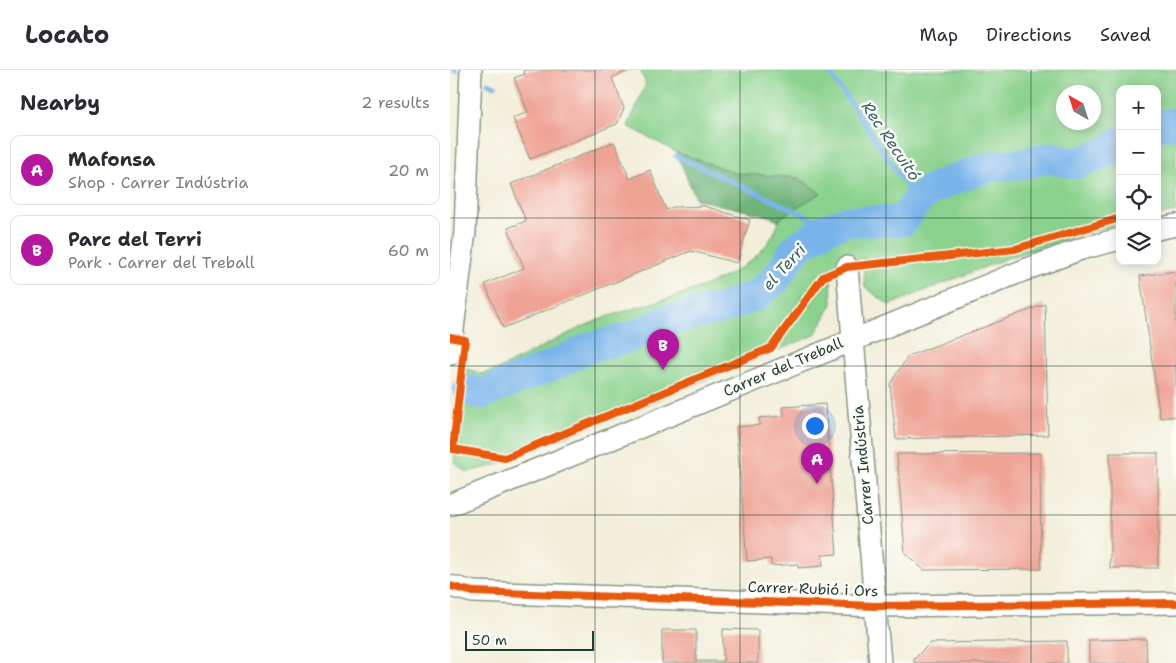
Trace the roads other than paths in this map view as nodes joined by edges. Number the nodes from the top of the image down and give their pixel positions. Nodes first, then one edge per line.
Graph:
1 (471, 70) edge
2 (1176, 225) edge
3 (1161, 228) edge
4 (1116, 240) edge
5 (847, 266) dead end
6 (852, 339) junction
7 (450, 353) edge
8 (450, 505) edge
9 (450, 586) edge
10 (1176, 602) edge
11 (876, 606) junction
12 (880, 663) edge

1 - 7 street
2 - 3 street
4 - 6 street, Carrer del Treball
5 - 6 street, Carrer Indústria
6 - 8 street, Carrer del Treball
6 - 11 street, Carrer Indústria
9 - 11 street, Carrer Rubió i Ors
10 - 11 street, Carrer Rubió i Ors
11 - 12 street, Carrer Indústria

